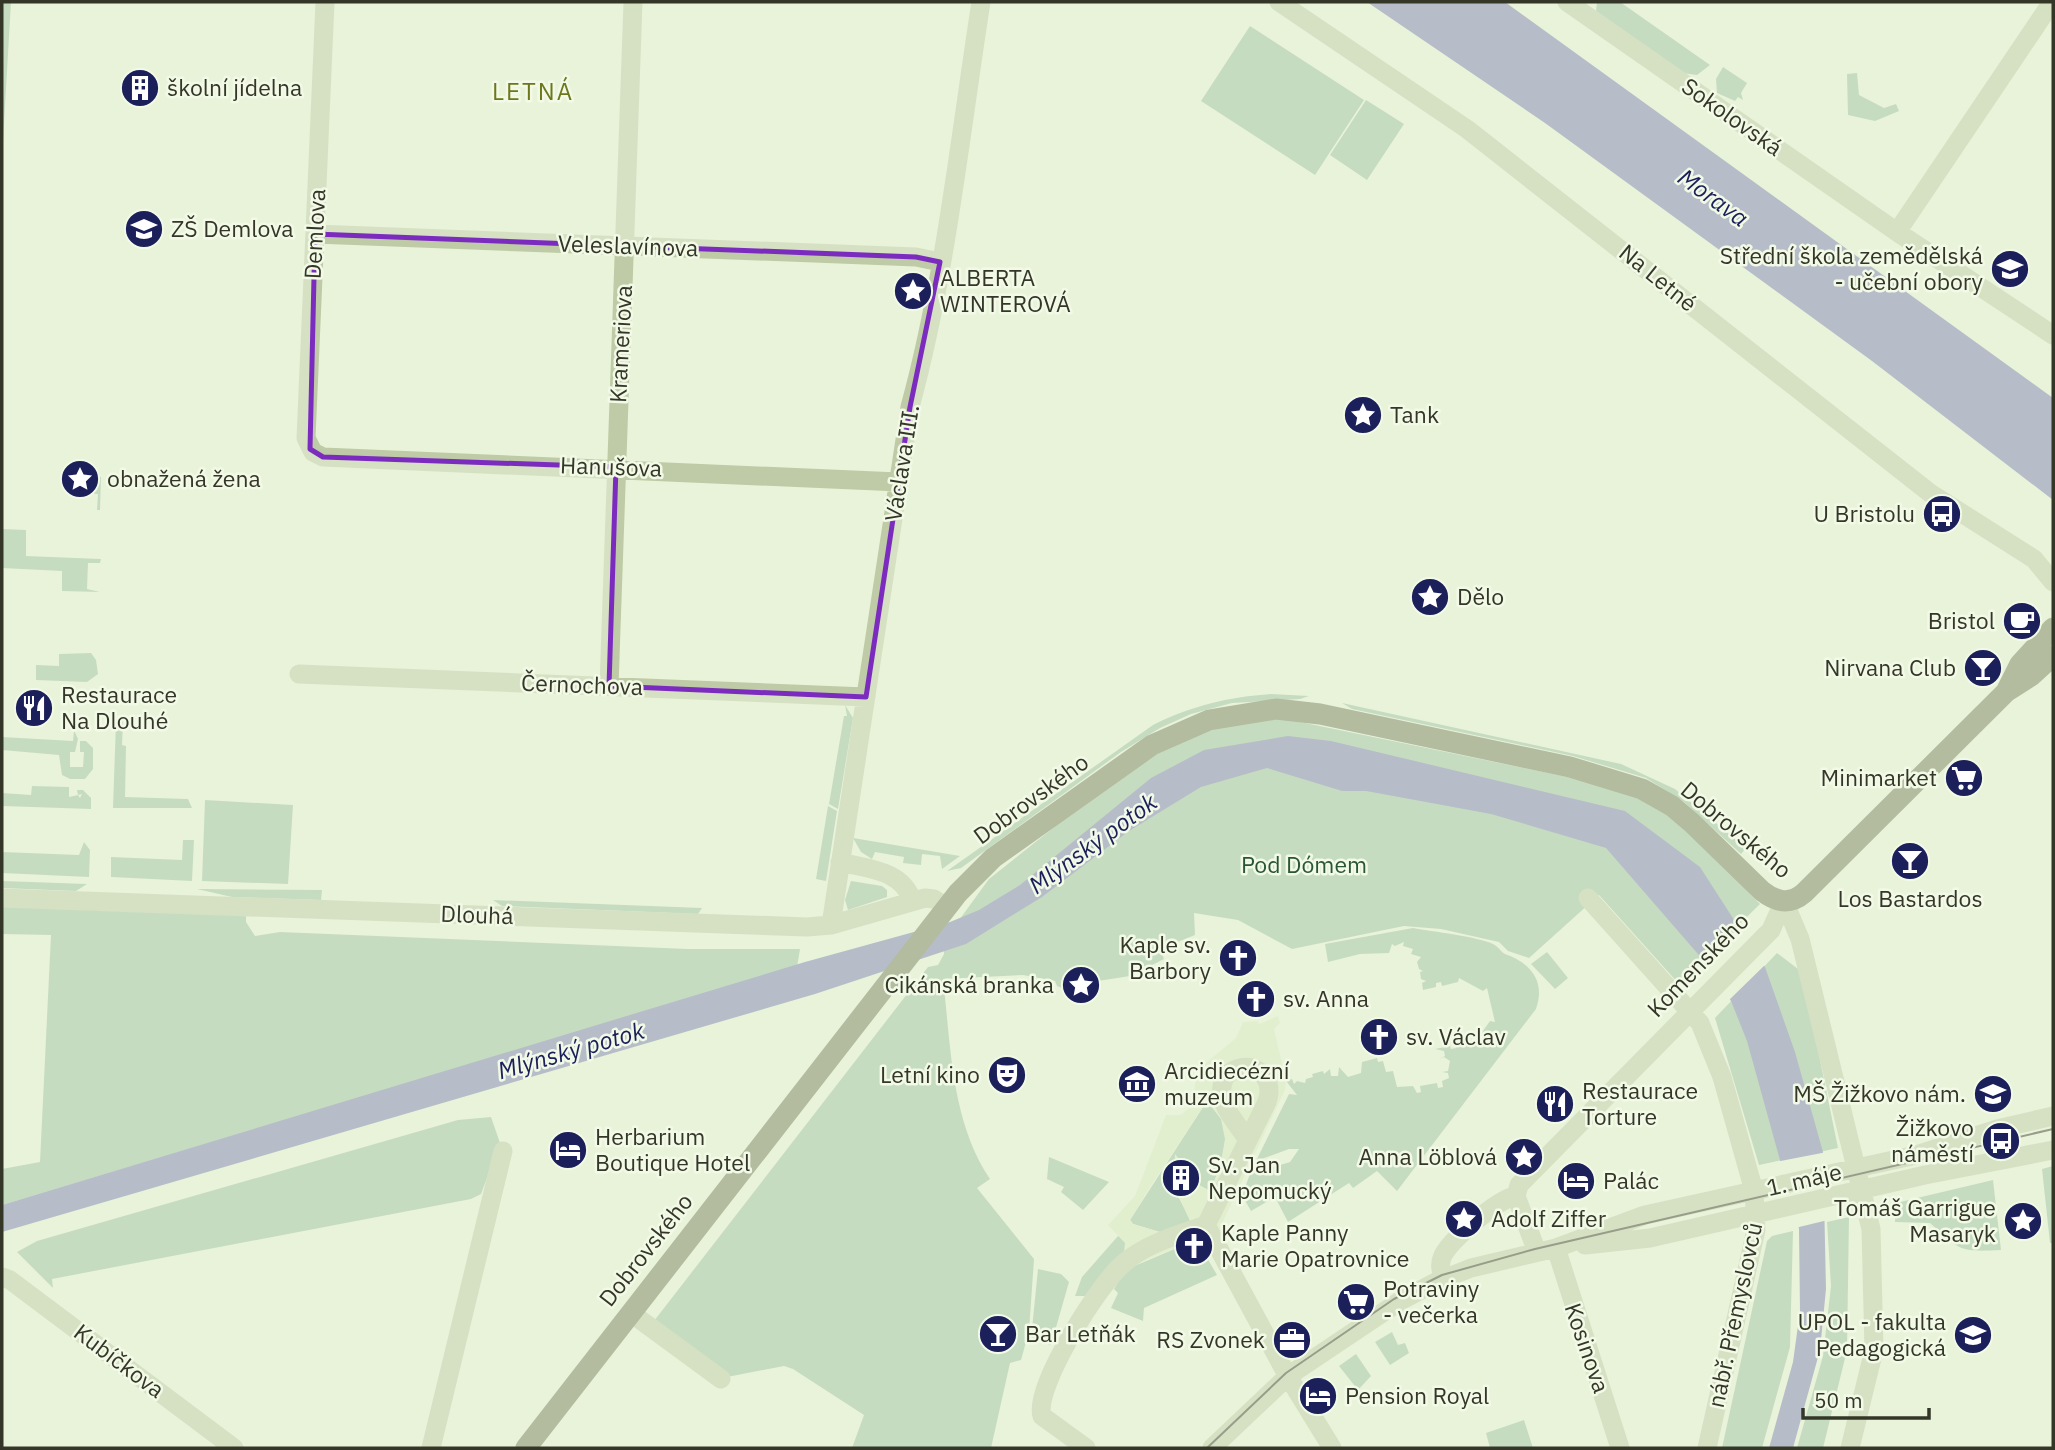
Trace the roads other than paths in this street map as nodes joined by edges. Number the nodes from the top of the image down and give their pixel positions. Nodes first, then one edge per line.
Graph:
1 (326, 2) edge
2 (633, 2) edge
3 (981, 2) edge
4 (1279, 2) edge
5 (2052, 2) edge
6 (1575, 4) edge
7 (1897, 232) junction
8 (315, 234) junction
9 (624, 246) junction
10 (940, 262) junction
11 (2053, 335) edge
12 (323, 457) joint
13 (616, 467) junction
14 (899, 482) junction
15 (2044, 561) edge
16 (2053, 582) edge
17 (2053, 628) edge
18 (2053, 656) edge
19 (299, 674) dead end
20 (609, 686) junction
21 (2006, 692) junction
22 (866, 696) junction
23 (840, 862) junction
24 (2, 898) edge
25 (1588, 898) dead end
26 (912, 901) junction
27 (1784, 901) junction
28 (947, 907) junction
29 (831, 925) junction
30 (1691, 1010) junction
31 (2053, 1116) edge
32 (1248, 1140) dead end
33 (2053, 1150) edge
34 (503, 1151) dead end
35 (1850, 1169) junction
36 (1759, 1190) junction
37 (1855, 1192) junction
38 (1516, 1196) junction
39 (1762, 1212) junction
40 (1206, 1225) junction
41 (1546, 1250) junction
42 (2, 1277) edge
43 (1444, 1279) junction
44 (631, 1312) junction
45 (1288, 1376) junction
46 (721, 1379) dead end
47 (234, 1448) edge
48 (431, 1448) edge
49 (526, 1448) edge
50 (1086, 1448) edge
51 (1212, 1448) edge
52 (1332, 1448) edge
53 (1620, 1448) edge
54 (1707, 1448) edge
55 (1850, 1448) edge

1 - 8 street, Demlova
2 - 9 street, Krameriova
3 - 10 street, Václava III.
4 - 15 street, Na Letné
5 - 7 street
6 - 7 street, Sokolovská
7 - 11 street, Sokolovská
8 - 9 street, Veleslavínova
8 - 12 street, Demlova
9 - 10 street, Veleslavínova
9 - 13 street, Krameriova
10 - 14 street, Václava III.
12 - 13 street, Hanušova
13 - 14 street, Hanušova
13 - 20 street, Krameriova
14 - 22 street, Václava III.
15 - 16 street, Na Letné
17 - 21 main road
18 - 21 main road
19 - 20 street, Černochova
20 - 22 street, Černochova
21 - 27 main road
22 - 23 street, Václava III.
23 - 26 street
23 - 29 street, Václava III.
24 - 29 street, Dlouhá
25 - 30 street, nábř. Přemyslovců
26 - 28 street, Dlouhá
26 - 29 street, Dlouhá
27 - 28 main road, Dobrovského
27 - 30 street, Komenského
27 - 35 street
28 - 44 main road, Dobrovského
30 - 36 street, nábř. Přemyslovců
30 - 38 street, Komenského
31 - 35 street, 1. máje
32 - 40 street
33 - 37 street, 1. máje
34 - 48 street
35 - 36 street, 1. máje
35 - 37 street
36 - 39 street, nábř. Přemyslovců
36 - 41 street, 1. máje
37 - 39 street, 1. máje
37 - 55 street
38 - 41 street, Kosinova
38 - 43 street, Komenského
39 - 41 street, 1. máje
39 - 54 street, nábř. Přemyslovců
40 - 45 street
40 - 50 street
41 - 43 street, 1. máje
41 - 53 street, Kosinova
42 - 47 street, Kubíčkova
43 - 45 street, 1. máje
44 - 46 street
44 - 49 main road, Dobrovského
45 - 51 street, 1. máje
45 - 52 street

